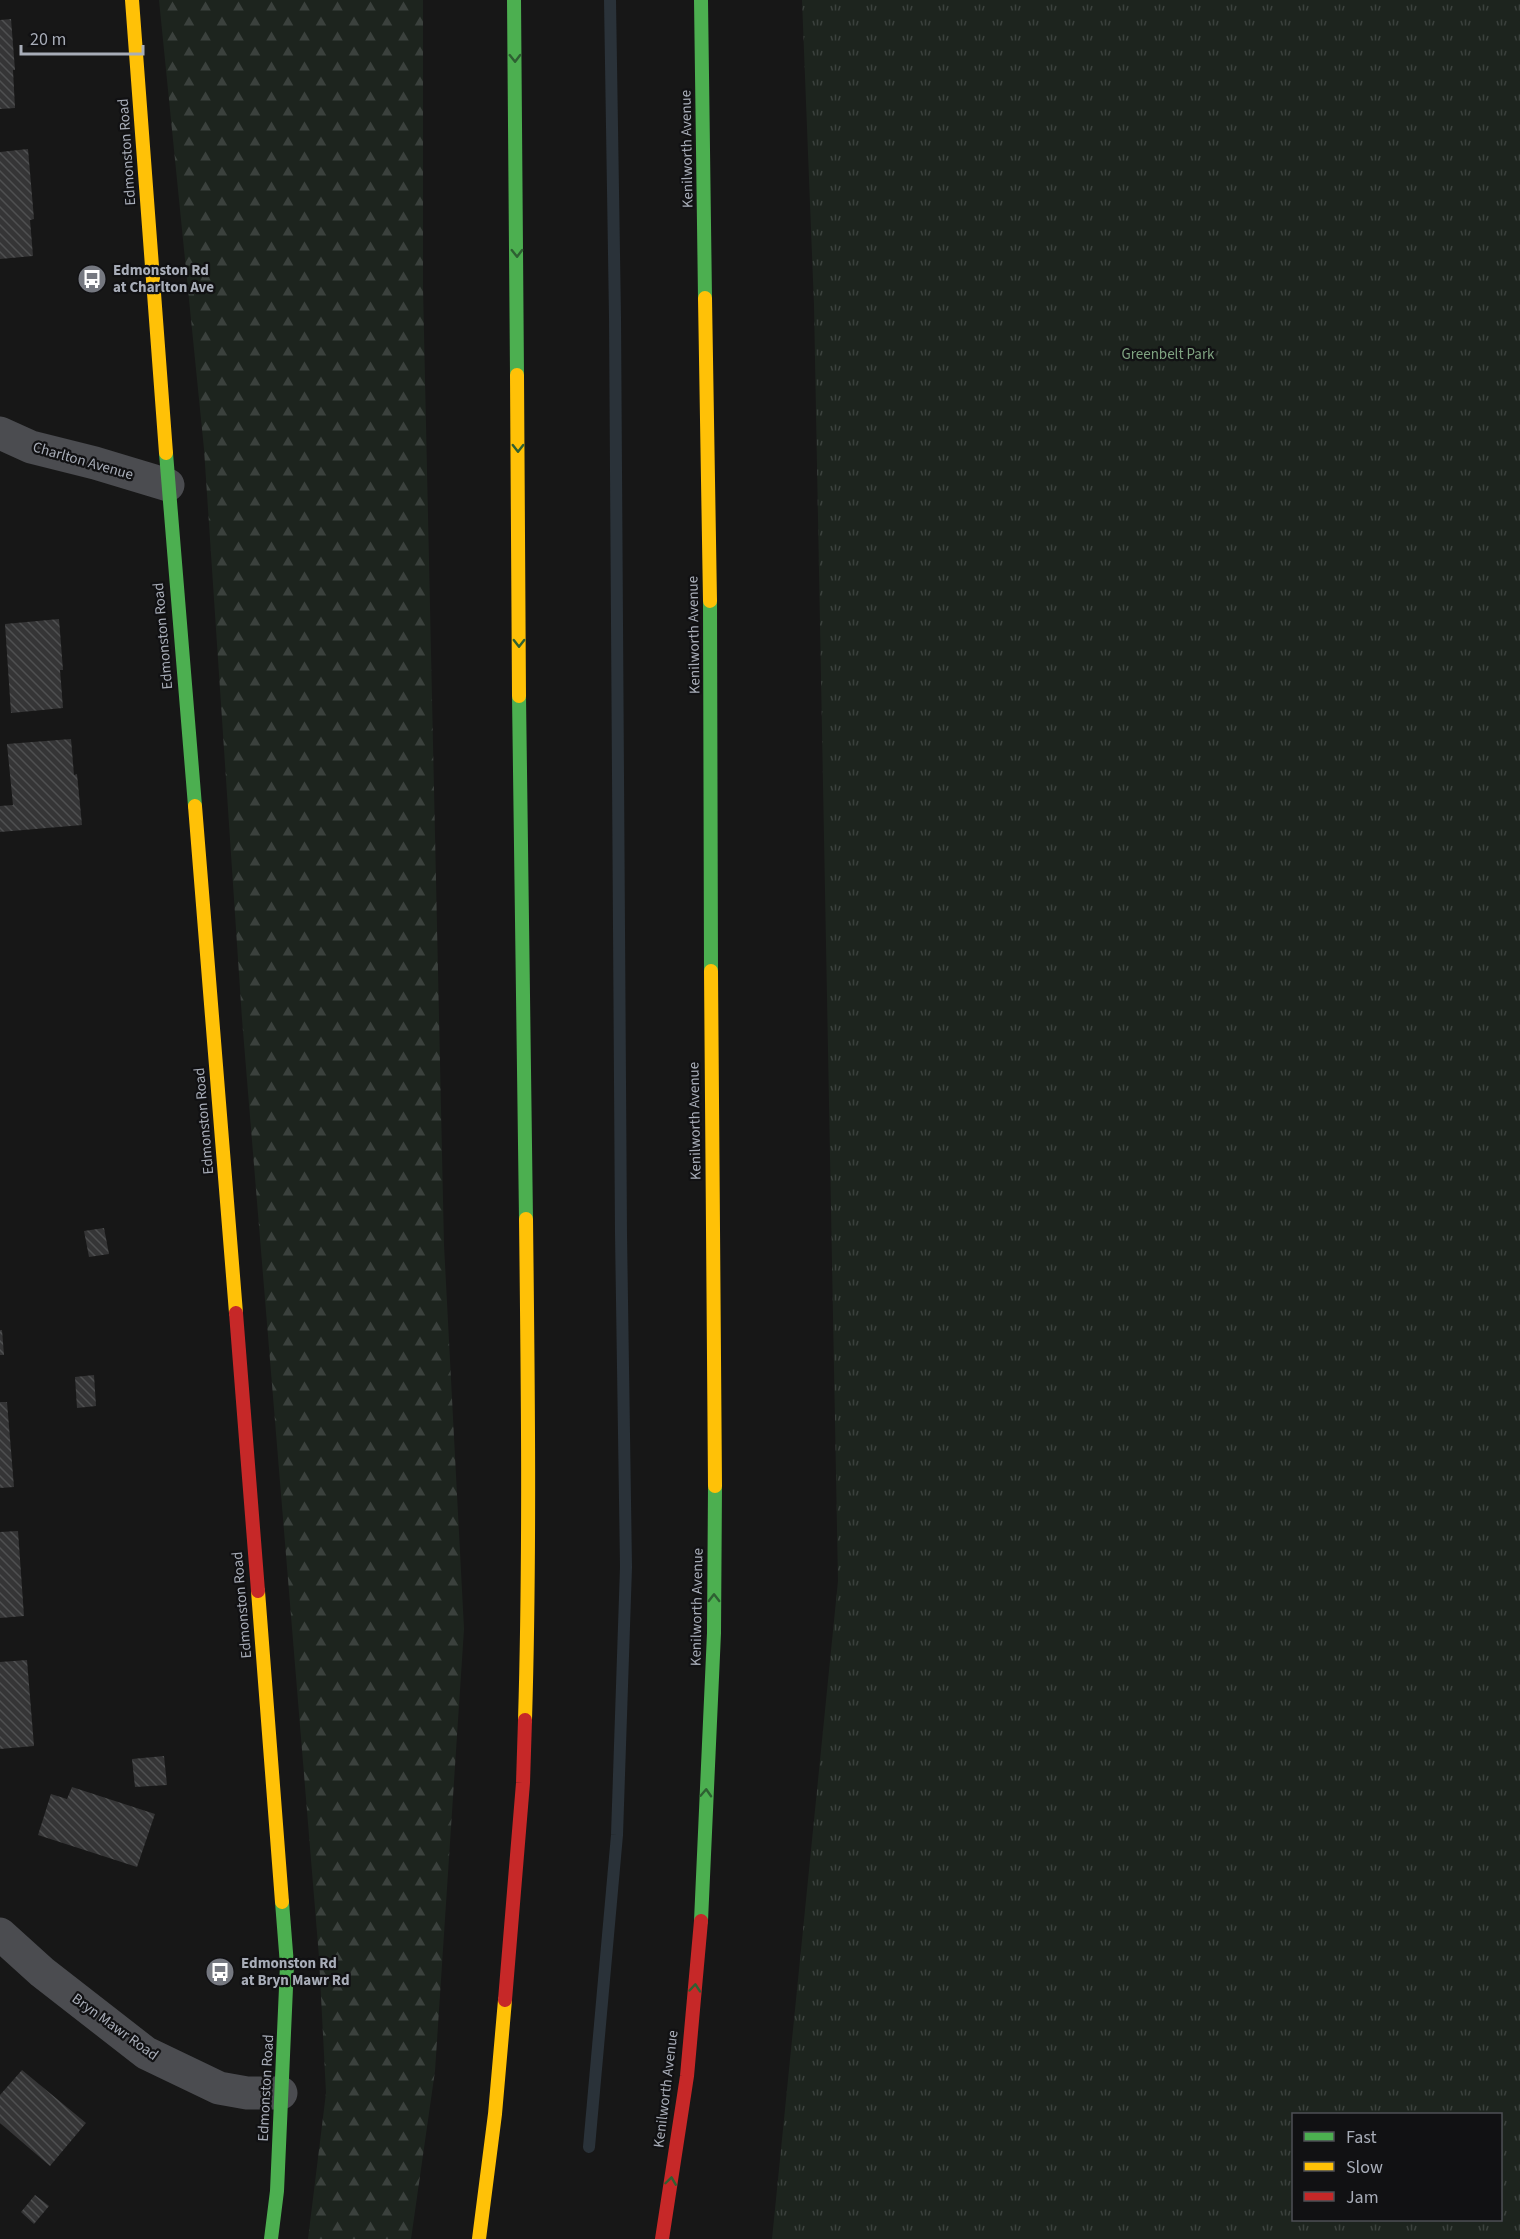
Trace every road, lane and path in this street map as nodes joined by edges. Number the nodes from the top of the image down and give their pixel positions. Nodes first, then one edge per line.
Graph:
1 (132, 0) edge
2 (514, 0) edge
3 (701, 0) edge
4 (0, 433) edge
5 (168, 485) junction
6 (0, 1934) edge
7 (281, 2093) junction
8 (272, 2239) edge
9 (479, 2239) edge
10 (662, 2239) edge

1 - 5 main road, Edmonston Road
2 -> 9 main road
10 -> 3 main road, Kenilworth Avenue
4 - 5 street, Charlton Avenue
5 - 7 main road, Edmonston Road
6 - 7 street, Bryn Mawr Road
7 - 8 main road, Edmonston Road

